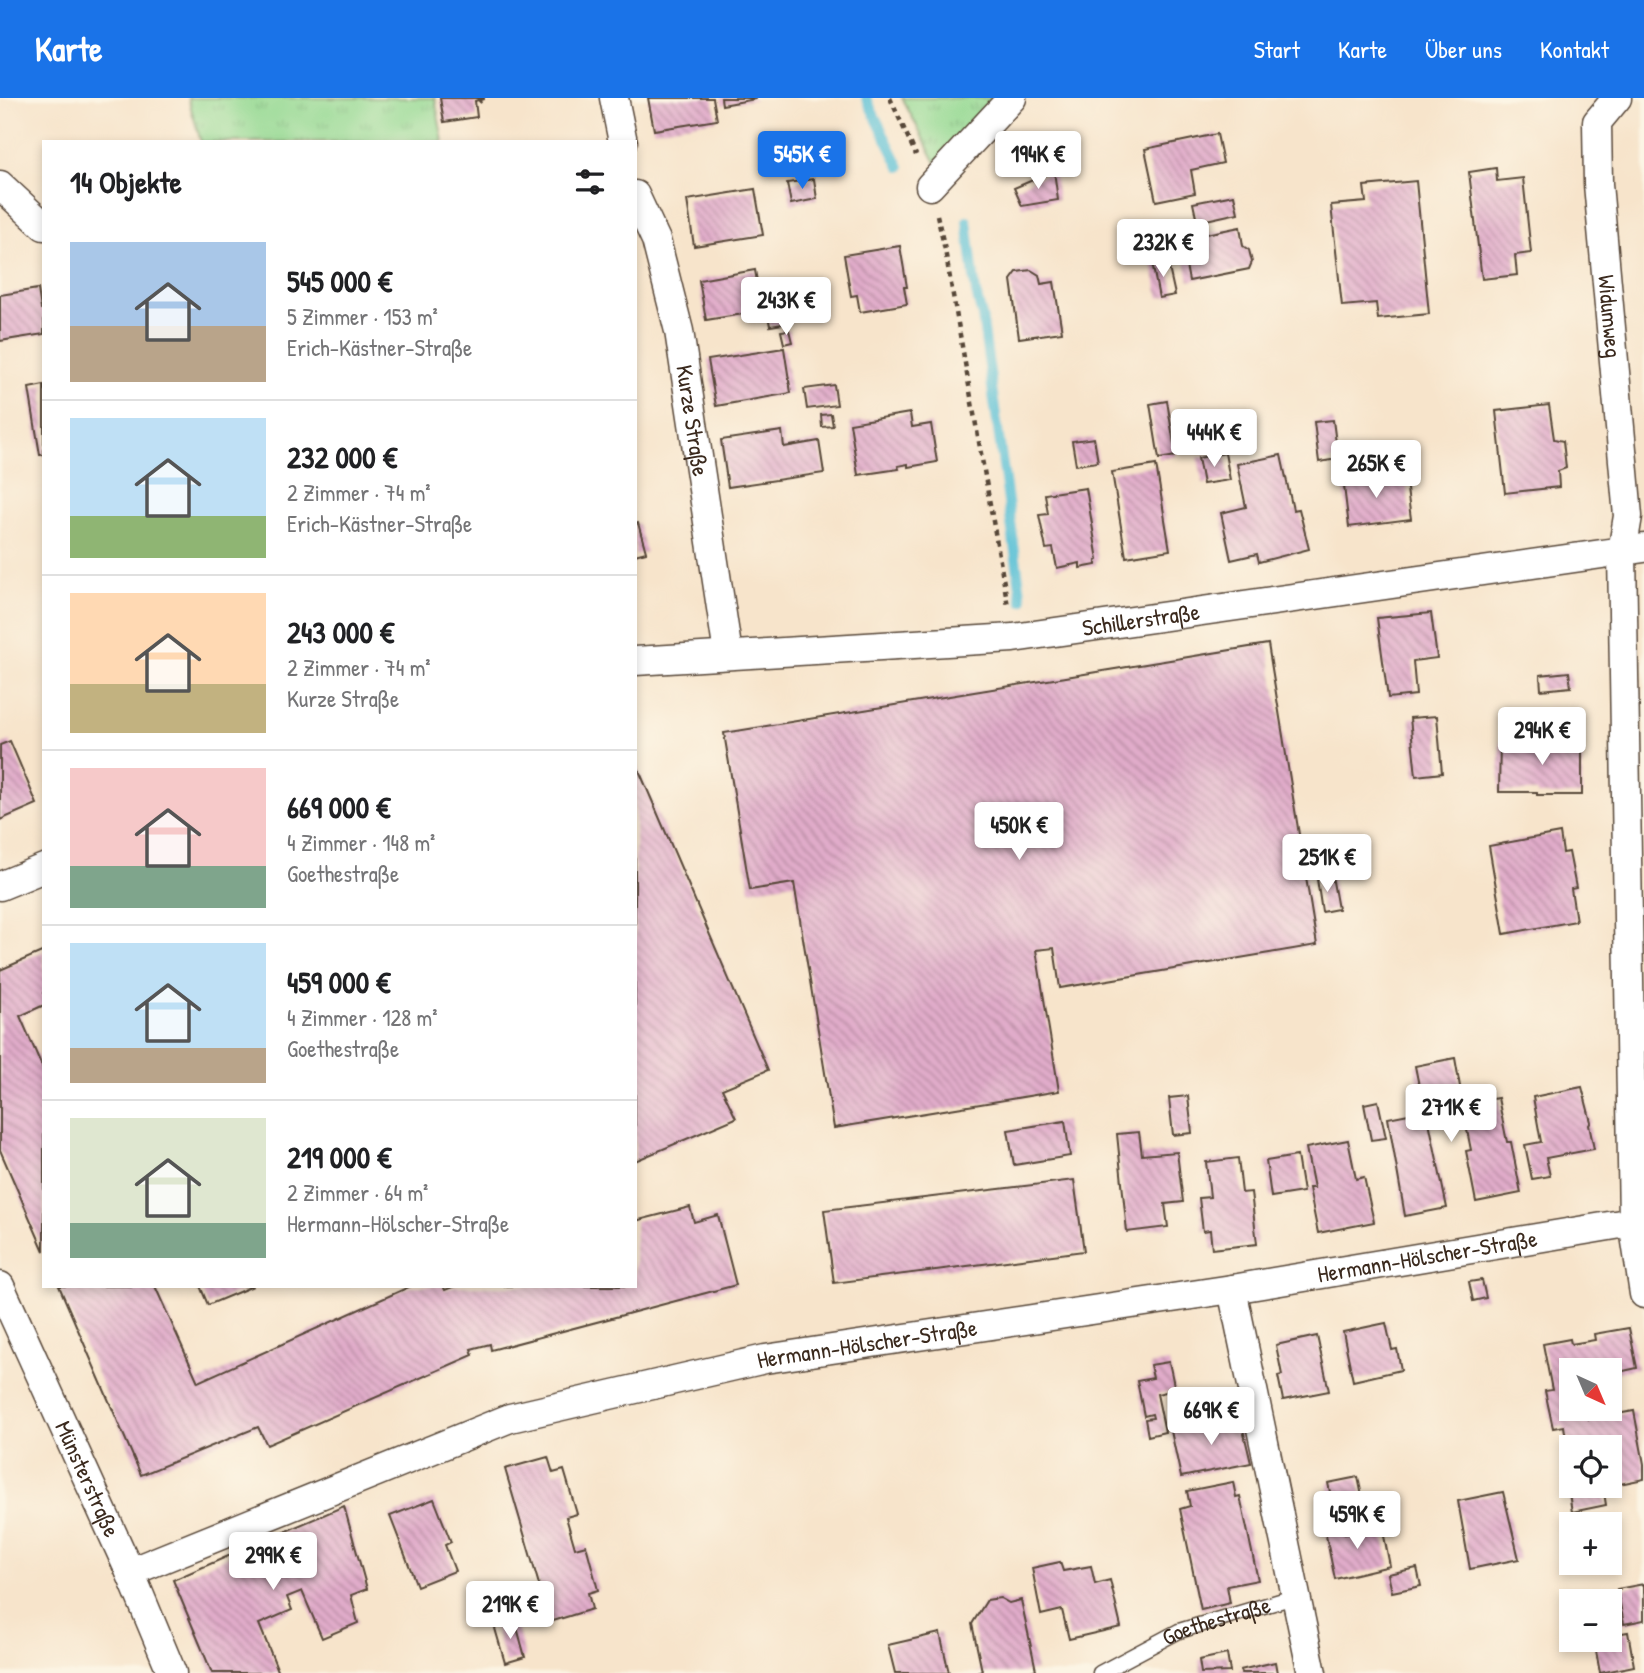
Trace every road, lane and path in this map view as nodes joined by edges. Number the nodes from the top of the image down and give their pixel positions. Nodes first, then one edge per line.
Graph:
1 (614, 98) edge
2 (890, 98) edge
3 (1012, 98) edge
4 (1617, 98) edge
5 (623, 140) edge
6 (0, 185) edge
7 (930, 186) junction
8 (637, 199) edge
9 (42, 224) edge
10 (1633, 550) edge
11 (1013, 638) junction
12 (728, 654) junction
13 (637, 661) edge
14 (42, 869) edge
15 (0, 886) edge
16 (1633, 1222) junction
17 (0, 1286) edge
18 (1232, 1289) junction
19 (1644, 1294) edge
20 (130, 1572) junction
21 (1297, 1596) junction
22 (172, 1673) edge
23 (1100, 1673) edge
24 (1312, 1673) edge

1 - 5 street
2 - 7 path
3 - 7 street
4 - 10 street, Widumweg
6 - 9 street
7 - 11 path
8 - 12 street, Kurze Straße
10 - 11 street, Schillerstraße
10 - 16 street, Widumweg
11 - 12 street, Schillerstraße
12 - 13 street, Schillerstraße
14 - 15 street
16 - 18 street, Hermann-Hölscher-Straße
16 - 19 street, Widumweg
17 - 20 street, Münsterstraße
18 - 20 street, Hermann-Hölscher-Straße
18 - 21 street, Goethestraße
20 - 22 street, Münsterstraße
21 - 23 lane, Goethestraße
21 - 24 street, Goethestraße

